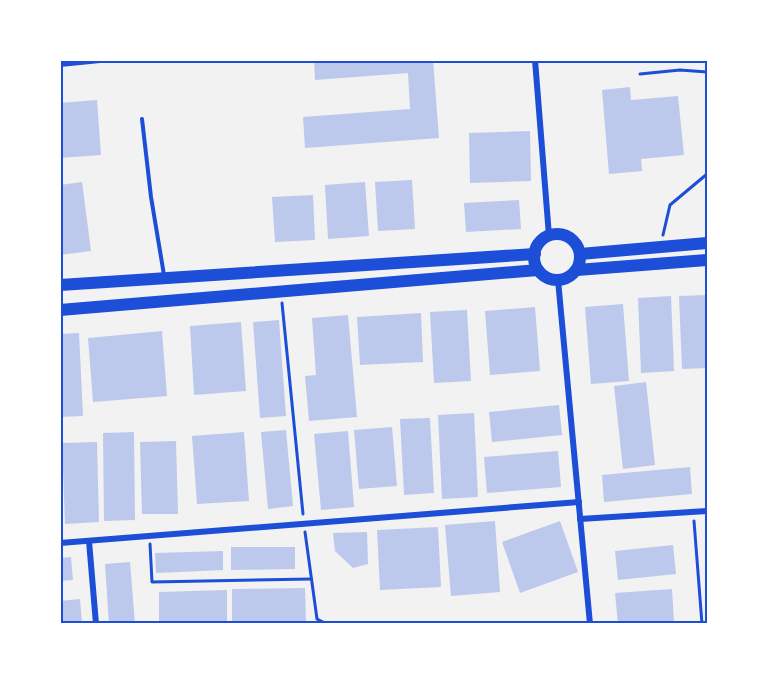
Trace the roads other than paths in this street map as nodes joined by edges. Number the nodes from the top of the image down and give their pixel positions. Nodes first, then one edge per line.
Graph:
1 (100, 60) edge
2 (535, 60) edge
3 (60, 64) edge
4 (142, 119) dead end
5 (549, 236) junction
6 (707, 243) edge
7 (535, 254) junction
8 (580, 254) junction
9 (707, 260) edge
10 (538, 270) junction
11 (577, 270) junction
12 (165, 278) junction
13 (558, 280) junction
14 (60, 285) edge
15 (60, 310) edge
16 (579, 502) junction
17 (707, 511) edge
18 (580, 519) junction
19 (88, 541) junction
20 (60, 543) edge
21 (96, 624) edge
22 (590, 624) edge

1 - 3 street
2 - 5 street
4 - 12 lane
5 - 7 main road
5 - 8 main road
6 - 8 main road
7 - 10 main road
7 - 12 main road
8 - 11 main road
9 - 11 main road
10 - 13 main road
10 - 15 main road
11 - 13 main road
12 - 14 main road
13 - 16 street
16 - 18 street
16 - 19 street
17 - 18 street
18 - 22 street
19 - 20 street
19 - 21 street

